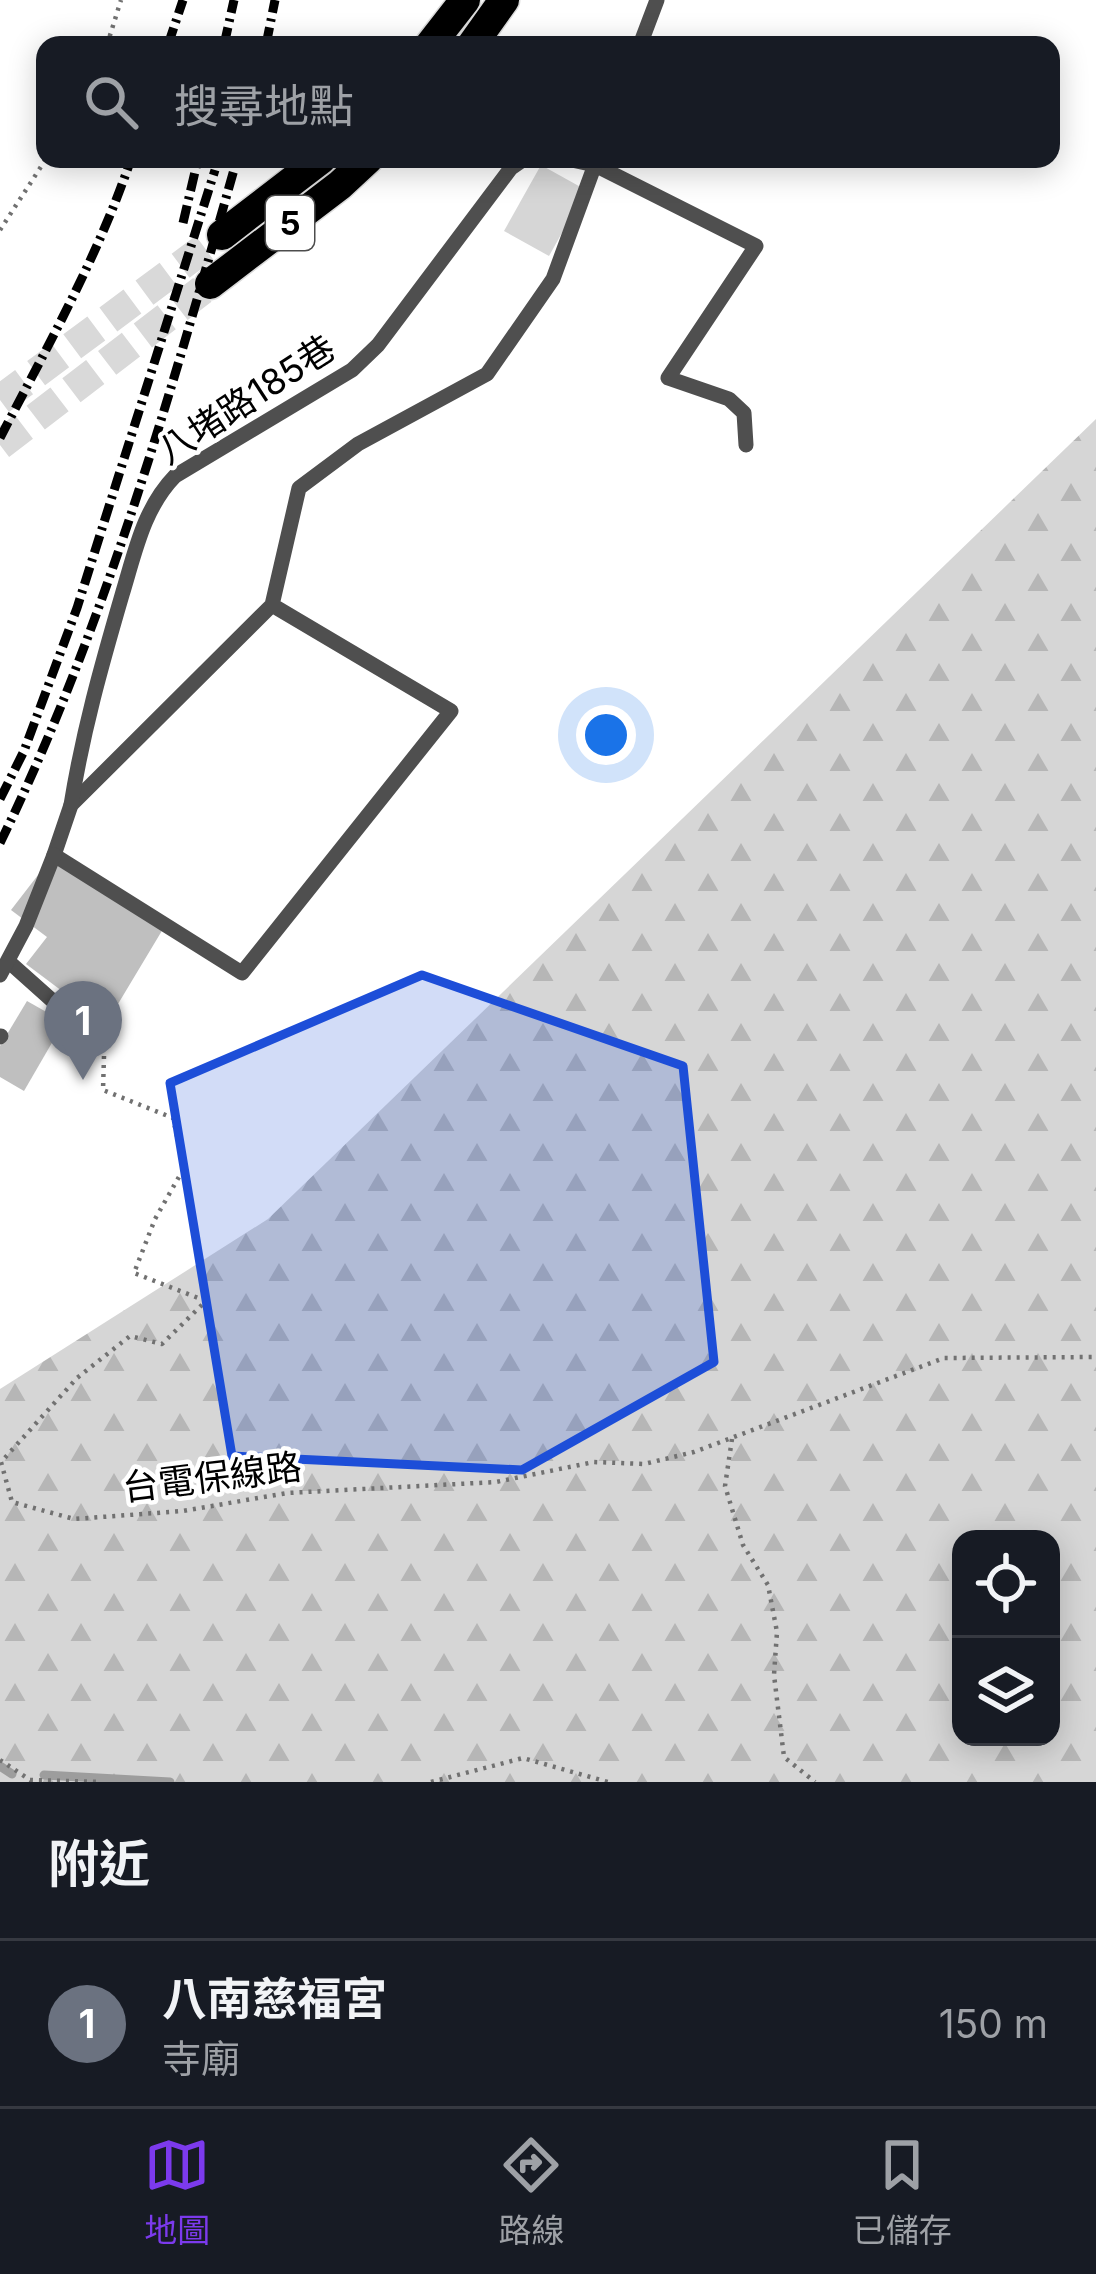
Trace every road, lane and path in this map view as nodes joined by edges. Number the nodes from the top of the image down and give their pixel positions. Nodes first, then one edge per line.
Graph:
1 (122, 0) edge
2 (465, 0) edge
3 (504, 0) edge
4 (657, 0) edge
5 (110, 36) edge
6 (437, 36) edge
7 (478, 36) edge
8 (643, 36) edge
9 (40, 168) edge
10 (309, 168) edge
11 (358, 168) edge
12 (511, 168) edge
13 (594, 168) edge
14 (607, 168) edge
15 (0, 230) edge
16 (222, 235) tunnel mouth
17 (210, 284) tunnel mouth
18 (746, 445) dead end
19 (272, 605) junction
20 (71, 806) junction
21 (54, 855) junction
22 (4, 968) edge
23 (92, 1036) joint
24 (1096, 1357) edge
25 (734, 1437) junction
26 (1, 1463) edge
27 (0, 1760) edge
28 (100, 1782) edge
29 (431, 1782) edge
30 (608, 1782) edge
31 (815, 1782) edge

1 - 5 path
2 - 6 main road
3 - 7 main road
4 - 8 lane
9 - 15 path
10 - 16 main road, 5
11 - 17 main road, 5
12 - 20 lane, 八堵路185巷
13 - 19 lane
14 - 18 lane
19 - 20 lane, 八堵路185巷
19 - 21 lane
20 - 21 lane, 八堵路185巷
21 - 22 lane, 八堵路185巷
22 - 23 lane
23 - 26 path, 台電保線路
24 - 25 path, 台電保線路
25 - 26 path, 台電保線路
25 - 31 path
27 - 28 path
29 - 30 path

